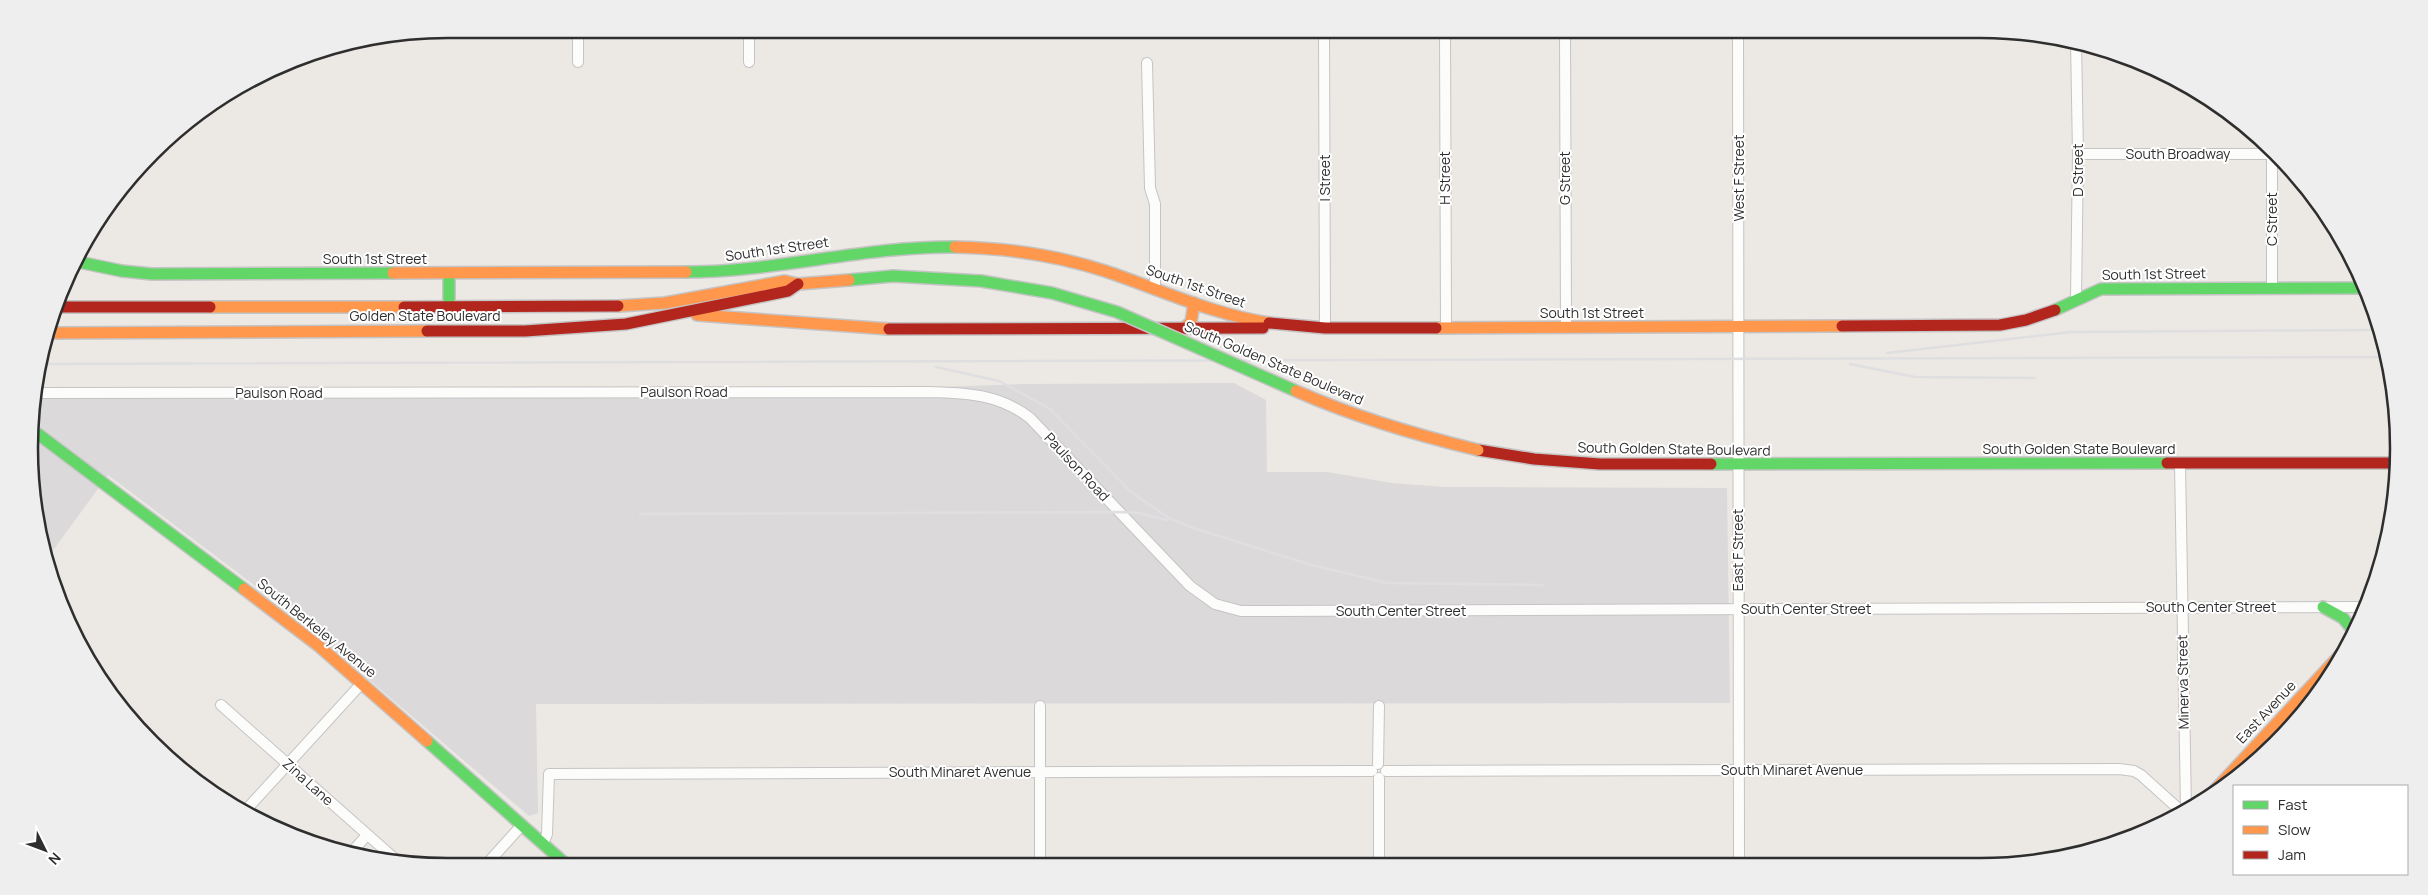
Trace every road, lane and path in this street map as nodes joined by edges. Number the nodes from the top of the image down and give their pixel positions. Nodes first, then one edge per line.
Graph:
1 (578, 38) edge
2 (749, 38) edge
3 (1324, 38) edge
4 (1444, 38) edge
5 (1565, 38) edge
6 (1738, 38) edge
7 (2076, 49) edge
8 (578, 62) dead end
9 (749, 62) dead end
10 (1148, 63) dead end
11 (2265, 153) edge
12 (2078, 154) junction
13 (2274, 162) edge
14 (82, 263) edge
15 (449, 274) junction
16 (982, 281) joint
17 (798, 284) junction
18 (1155, 288) junction
19 (2272, 288) junction
20 (2358, 288) edge
21 (2076, 299) junction
22 (1194, 303) junction
23 (63, 307) edge
24 (449, 308) junction
25 (669, 316) junction
26 (1295, 327) junction
27 (1566, 327) junction
28 (1326, 328) junction
29 (1446, 328) junction
30 (1739, 328) junction
31 (1182, 330) junction
32 (54, 332) edge
33 (41, 394) edge
34 (38, 434) edge
35 (2390, 463) edge
36 (2180, 464) junction
37 (1738, 466) junction
38 (2182, 607) junction
39 (2323, 607) junction
40 (2358, 607) edge
41 (1738, 609) junction
42 (1250, 611) joint
43 (2350, 626) edge
44 (2321, 675) edge
45 (362, 683) junction
46 (220, 705) dead end
47 (1040, 706) dead end
48 (1379, 706) dead end
49 (2279, 719) junction
50 (2279, 728) edge
51 (2242, 760) junction
52 (2246, 760) edge
53 (288, 764) junction
54 (1738, 770) junction
55 (1379, 771) junction
56 (1040, 772) junction
57 (2231, 772) edge
58 (2184, 796) junction
59 (2185, 803) edge
60 (2174, 804) junction
61 (249, 807) edge
62 (2177, 807) edge
63 (522, 825) junction
64 (367, 835) junction
65 (543, 844) junction
66 (356, 847) edge
67 (388, 853) edge
68 (492, 858) edge
69 (559, 858) edge
70 (1040, 858) edge
71 (1379, 858) edge
72 (1739, 858) edge

1 - 8 street
2 - 9 street
3 - 28 street, I Street
4 - 29 street, H Street
5 - 27 street, G Street
6 - 30 street, West F Street
7 - 12 street, D Street
10 - 18 street
11 - 12 street, South Broadway
12 - 21 street, D Street
13 - 19 street, C Street
14 - 15 main road, South 1st Street
15 - 18 main road, South 1st Street
15 - 24 main road
16 - 17 main road, Golden State Boulevard
16 - 37 main road, South Golden State Boulevard, bridge
17 - 24 main road, Golden State Boulevard
17 - 25 main road, Golden State Boulevard
18 - 22 main road, South 1st Street
19 - 20 main road, South 1st Street
19 - 21 main road, South 1st Street
21 - 30 main road, South 1st Street
22 - 26 main road, South 1st Street
22 - 31 main road
23 - 24 main road, Golden State Boulevard
25 - 31 main road
25 - 32 main road, Golden State Boulevard
26 - 28 main road, South 1st Street
26 - 31 main road
27 - 29 main road, South 1st Street
27 - 30 main road, South 1st Street
28 - 29 main road, South 1st Street
30 - 37 street, East F Street
33 - 42 street, Paulson Road
34 - 45 main road, South Berkeley Avenue
35 - 36 main road, South Golden State Boulevard
36 - 37 main road, South Golden State Boulevard
36 - 38 street, Minerva Street
37 - 41 street, East F Street
38 - 39 street, South Center Street
38 - 41 street, South Center Street
38 - 58 street, Minerva Street
39 - 40 street, South Center Street
39 - 43 main road
41 - 42 street, South Center Street
41 - 54 street, East F Street
44 - 49 main road, East Avenue
45 - 53 street
45 - 63 main road, South Berkeley Avenue
46 - 53 street, Zina Lane
47 - 56 street
48 - 55 street
49 - 50 street
49 - 51 main road, East Avenue
51 - 52 street
51 - 57 main road, East Avenue
53 - 61 street
53 - 64 street, Zina Lane
54 - 55 street, South Minaret Avenue
54 - 60 street, South Minaret Avenue
54 - 72 street, East F Street
55 - 56 street, South Minaret Avenue
55 - 71 street
56 - 65 street, South Minaret Avenue
56 - 70 street
58 - 59 street, Minerva Street
58 - 60 street
60 - 62 street, South Minaret Avenue
63 - 65 main road, South Berkeley Avenue
63 - 68 street
64 - 66 street
64 - 67 street, Zina Lane
65 - 69 main road, South Berkeley Avenue

